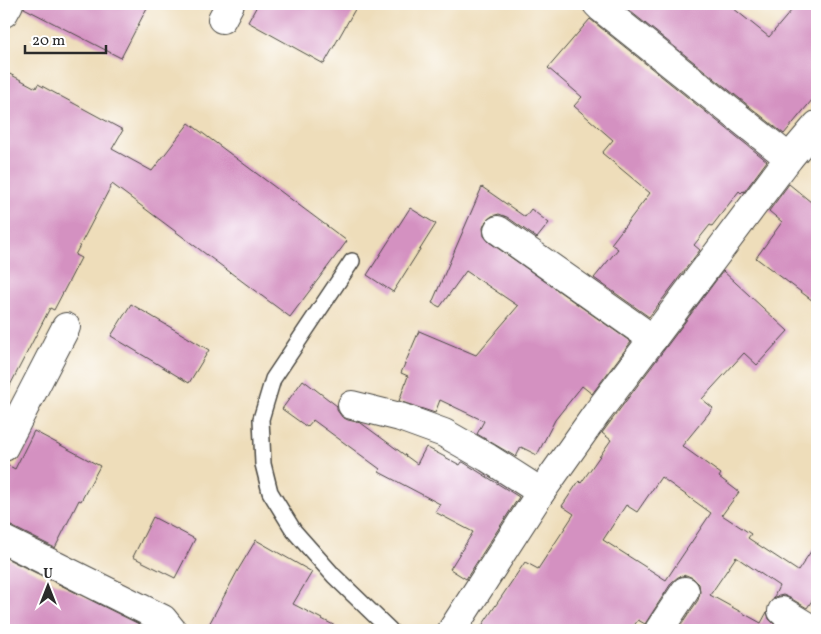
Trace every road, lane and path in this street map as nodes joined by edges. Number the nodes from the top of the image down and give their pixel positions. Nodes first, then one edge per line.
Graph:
1 (9, 4) edge
2 (597, 4) edge
3 (4, 14) edge
4 (817, 124) edge
5 (789, 158) junction
6 (498, 230) dead end
7 (352, 262) dead end
8 (66, 328) dead end
9 (653, 339) junction
10 (352, 405) dead end
11 (4, 447) edge
12 (541, 492) junction
13 (4, 540) edge
14 (685, 592) dead end
15 (782, 611) dead end
16 (172, 630) edge
17 (390, 630) edge
18 (452, 630) edge
19 (659, 630) edge
20 (813, 630) edge

1 - 3 street
2 - 5 street
4 - 5 street
5 - 9 street
6 - 9 street
7 - 17 lane
8 - 11 street
9 - 12 street
10 - 12 street
12 - 18 street
13 - 16 street
14 - 19 street
15 - 20 street

